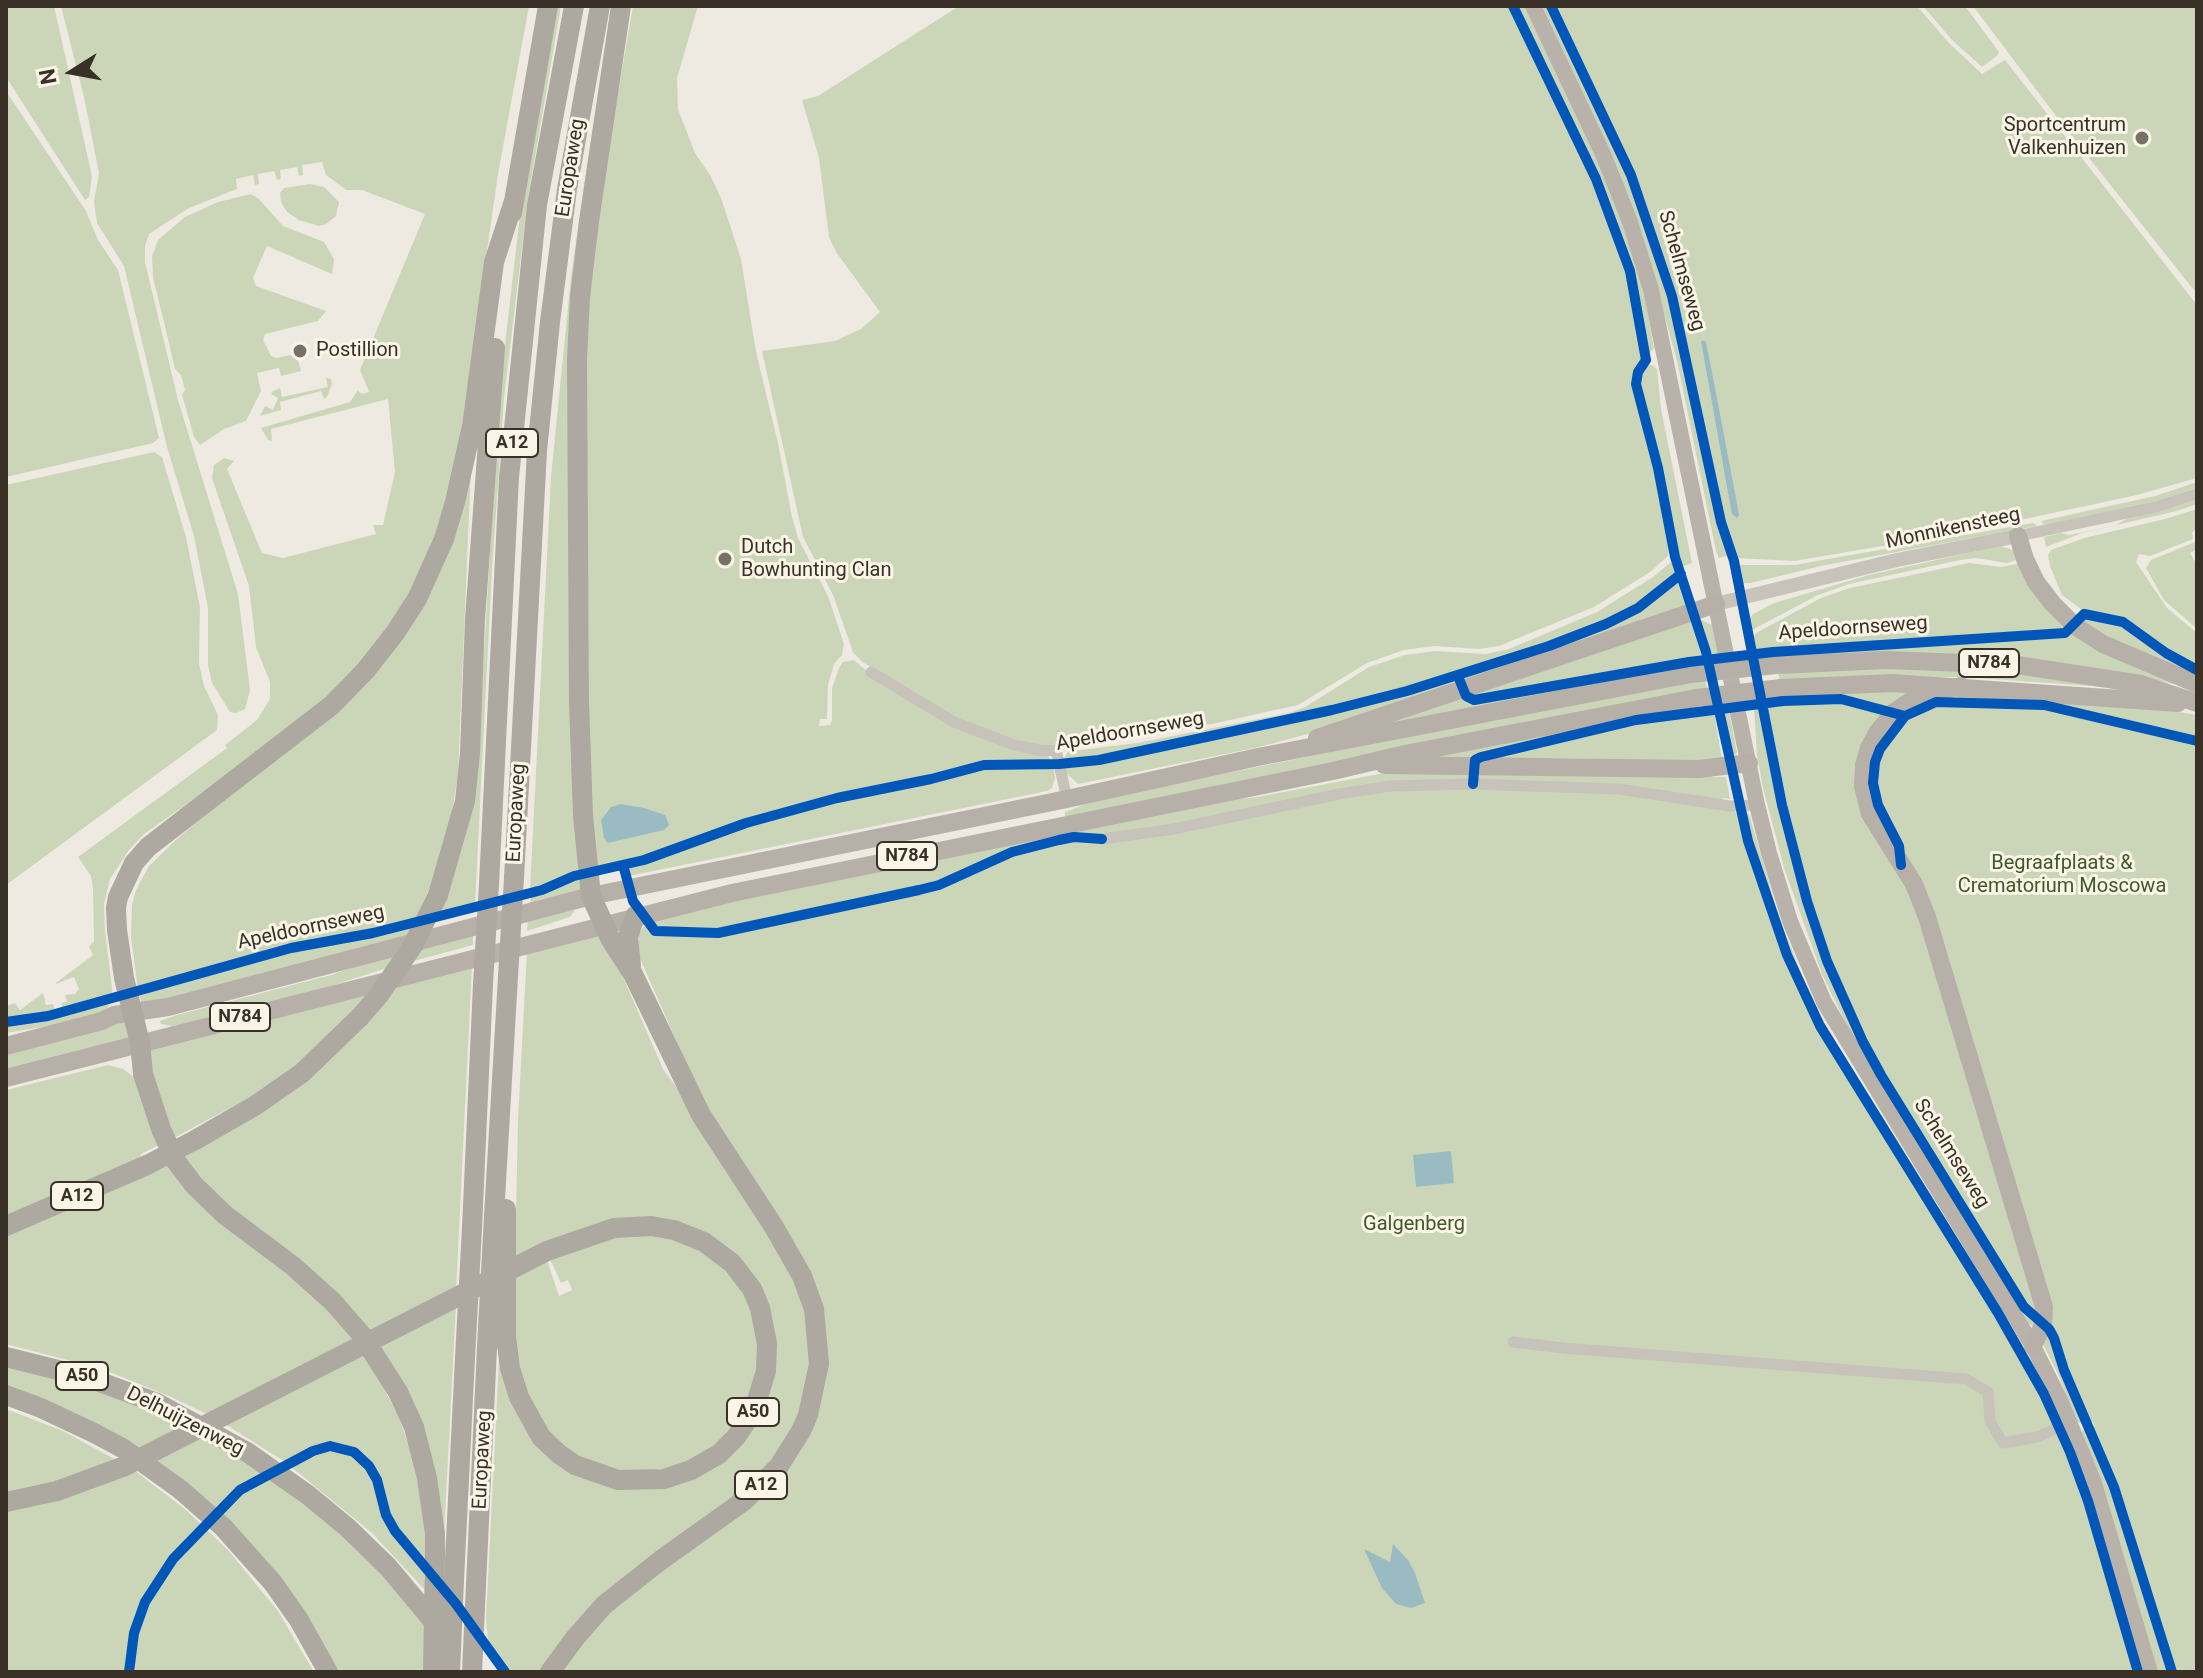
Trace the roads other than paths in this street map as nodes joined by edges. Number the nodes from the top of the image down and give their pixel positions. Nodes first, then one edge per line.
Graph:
1 (548, 6) edge
2 (574, 6) edge
3 (600, 6) edge
4 (621, 6) edge
5 (1533, 6) edge
6 (514, 201) junction
7 (2197, 494) edge
8 (2018, 536) junction
9 (1716, 604) junction
10 (871, 672) dead end
11 (2197, 684) edge
12 (1961, 686) junction
13 (2197, 703) edge
14 (1258, 757) junction
15 (1749, 763) junction
16 (1367, 764) junction
17 (1067, 799) junction
18 (1757, 805) junction
19 (1102, 839) dead end
20 (591, 896) junction
21 (635, 916) junction
22 (605, 924) junction
23 (633, 974) junction
24 (132, 1011) junction
25 (140, 1043) junction
26 (6, 1046) edge
27 (6, 1078) edge
28 (500, 1212) junction
29 (6, 1226) edge
30 (1513, 1342) dead end
31 (2033, 1346) junction
32 (6, 1357) edge
33 (6, 1395) edge
34 (2072, 1428) junction
35 (6, 1502) edge
36 (328, 1672) edge
37 (433, 1672) edge
38 (450, 1672) edge
39 (470, 1672) edge
40 (550, 1672) edge
41 (2150, 1672) edge

1 - 6 highway, A12
2 - 38 highway, Europaweg / A12, bridge
3 - 28 highway, Europaweg / A12, bridge
4 - 20 highway
5 - 9 main road, Schelmseweg
6 - 24 highway, A12
6 - 29 highway, A12, bridge
7 - 8 street, Monnikensteeg
8 - 9 street, Monnikensteeg
8 - 11 main road
9 - 14 main road, N784
9 - 15 main road, Schelmseweg
10 - 17 street, Apeldoornseweg
12 - 13 main road, Apeldoornseweg / N784
12 - 16 main road, Apeldoornseweg / N784, bridge
12 - 31 main road
13 - 14 main road, Apeldoornseweg / N784, bridge
14 - 17 main road, Apeldoornseweg / N784
15 - 16 main road, N784
15 - 18 main road, Schelmseweg
16 - 21 main road, Apeldoornseweg / N784
17 - 20 main road, Apeldoornseweg / N784
18 - 19 street
18 - 31 main road, Schelmseweg
20 - 22 highway
20 - 24 main road, Apeldoornseweg / N784
21 - 22 main road, Apeldoornseweg / N784
21 - 23 highway, A12
22 - 23 highway, A12
22 - 25 main road, Apeldoornseweg / N784
23 - 40 highway, A12
24 - 25 highway
24 - 26 main road, Apeldoornseweg / N784
25 - 27 main road, Apeldoornseweg / N784
25 - 37 highway, bridge
28 - 35 highway, A50, bridge
28 - 39 highway, Europaweg / A12, bridge
30 - 34 street
31 - 34 main road, Schelmseweg
32 - 39 highway, Delhuijzenweg / A50, bridge
33 - 36 highway, A50, bridge
34 - 41 main road, Schelmseweg

